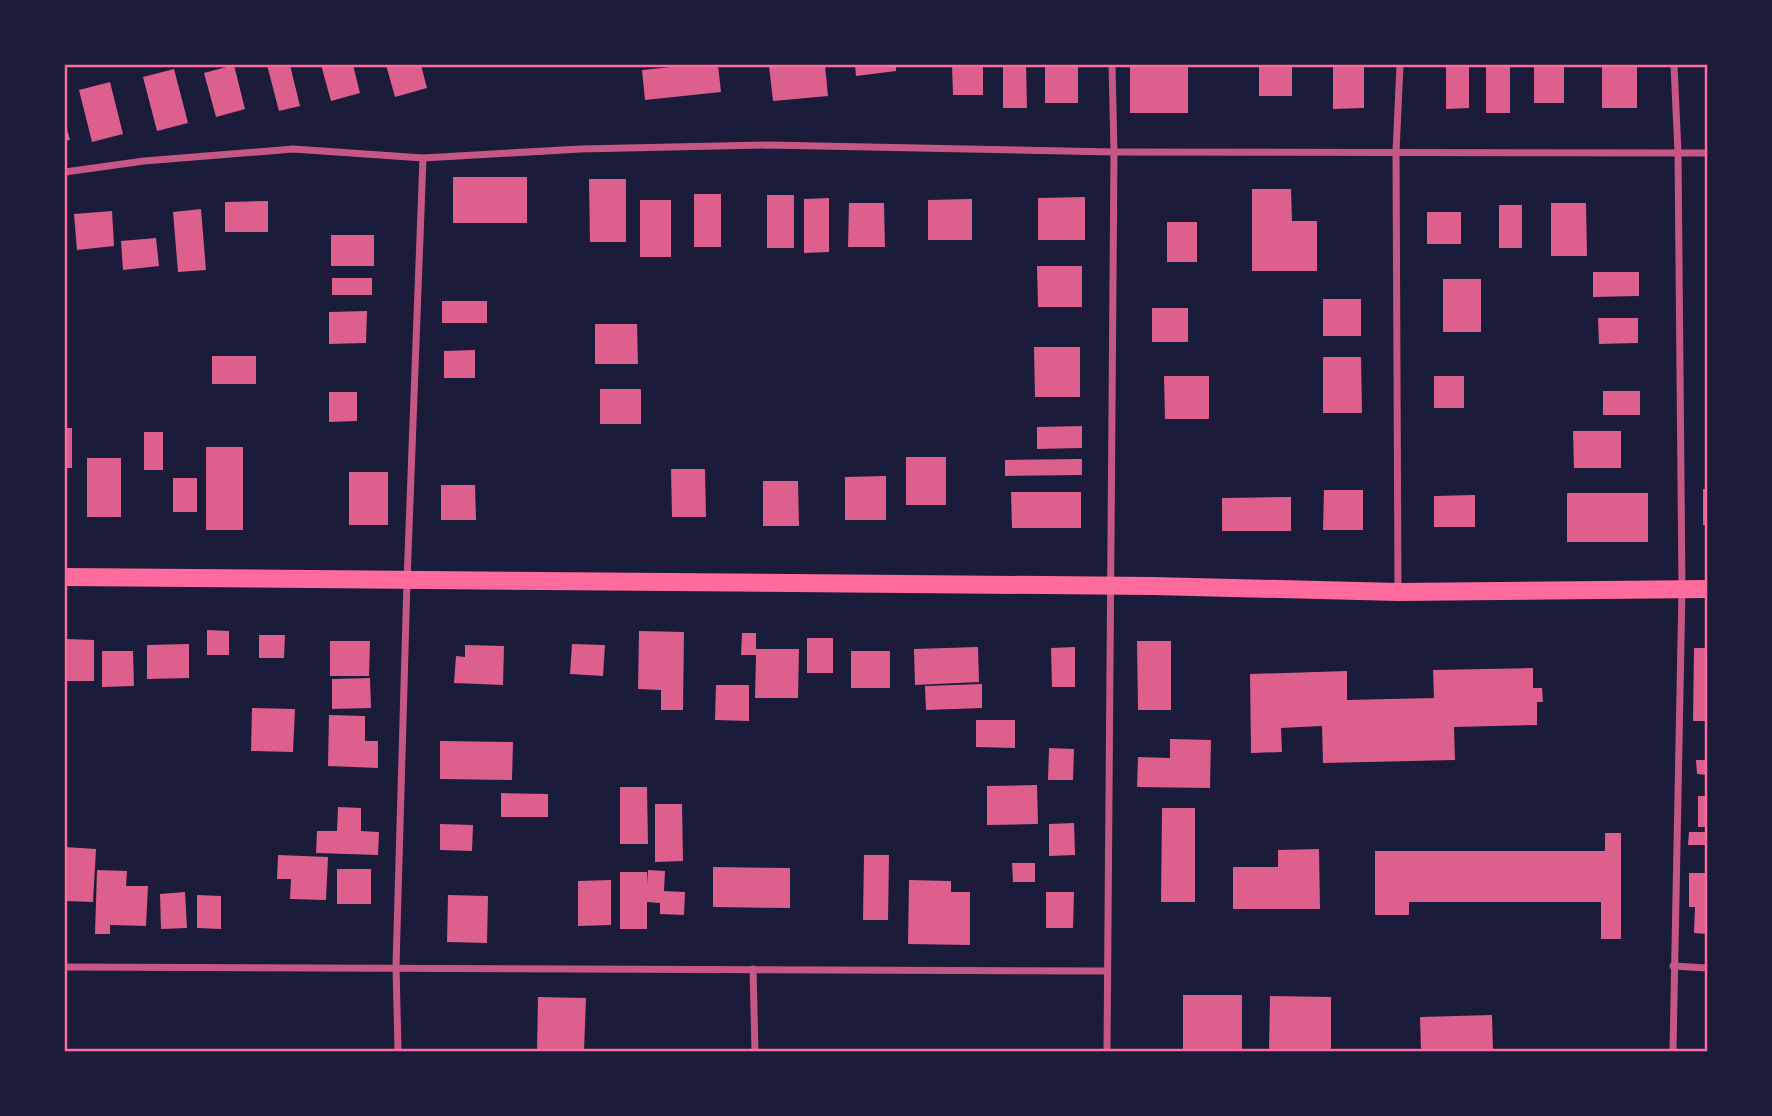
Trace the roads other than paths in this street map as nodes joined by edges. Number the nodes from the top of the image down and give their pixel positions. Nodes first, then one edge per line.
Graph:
1 (1112, 65) edge
2 (1400, 65) edge
3 (1674, 65) edge
4 (1114, 152) junction
5 (1396, 152) junction
6 (1678, 153) junction
7 (1707, 153) edge
8 (423, 158) junction
9 (65, 172) edge
10 (65, 577) edge
11 (407, 581) junction
12 (1112, 586) junction
13 (1682, 589) junction
14 (1707, 589) edge
15 (1398, 592) junction
16 (1673, 966) junction
17 (65, 967) edge
18 (396, 967) junction
19 (1707, 968) edge
20 (753, 969) junction
21 (1106, 971) junction
22 (398, 1051) edge
23 (755, 1051) edge
24 (1107, 1051) edge
25 (1673, 1051) edge

1 - 4 street
2 - 5 street
3 - 6 street
4 - 5 street
4 - 8 street
4 - 12 street
5 - 6 street
5 - 15 street
6 - 7 street
6 - 13 street
8 - 9 street
8 - 11 street
10 - 11 main road
11 - 12 main road
11 - 18 street
12 - 15 main road
12 - 21 street
13 - 14 main road
13 - 15 main road
13 - 16 street
16 - 19 street
16 - 25 street
17 - 18 street
18 - 20 street
18 - 22 street
20 - 21 street
20 - 23 street
21 - 24 street

